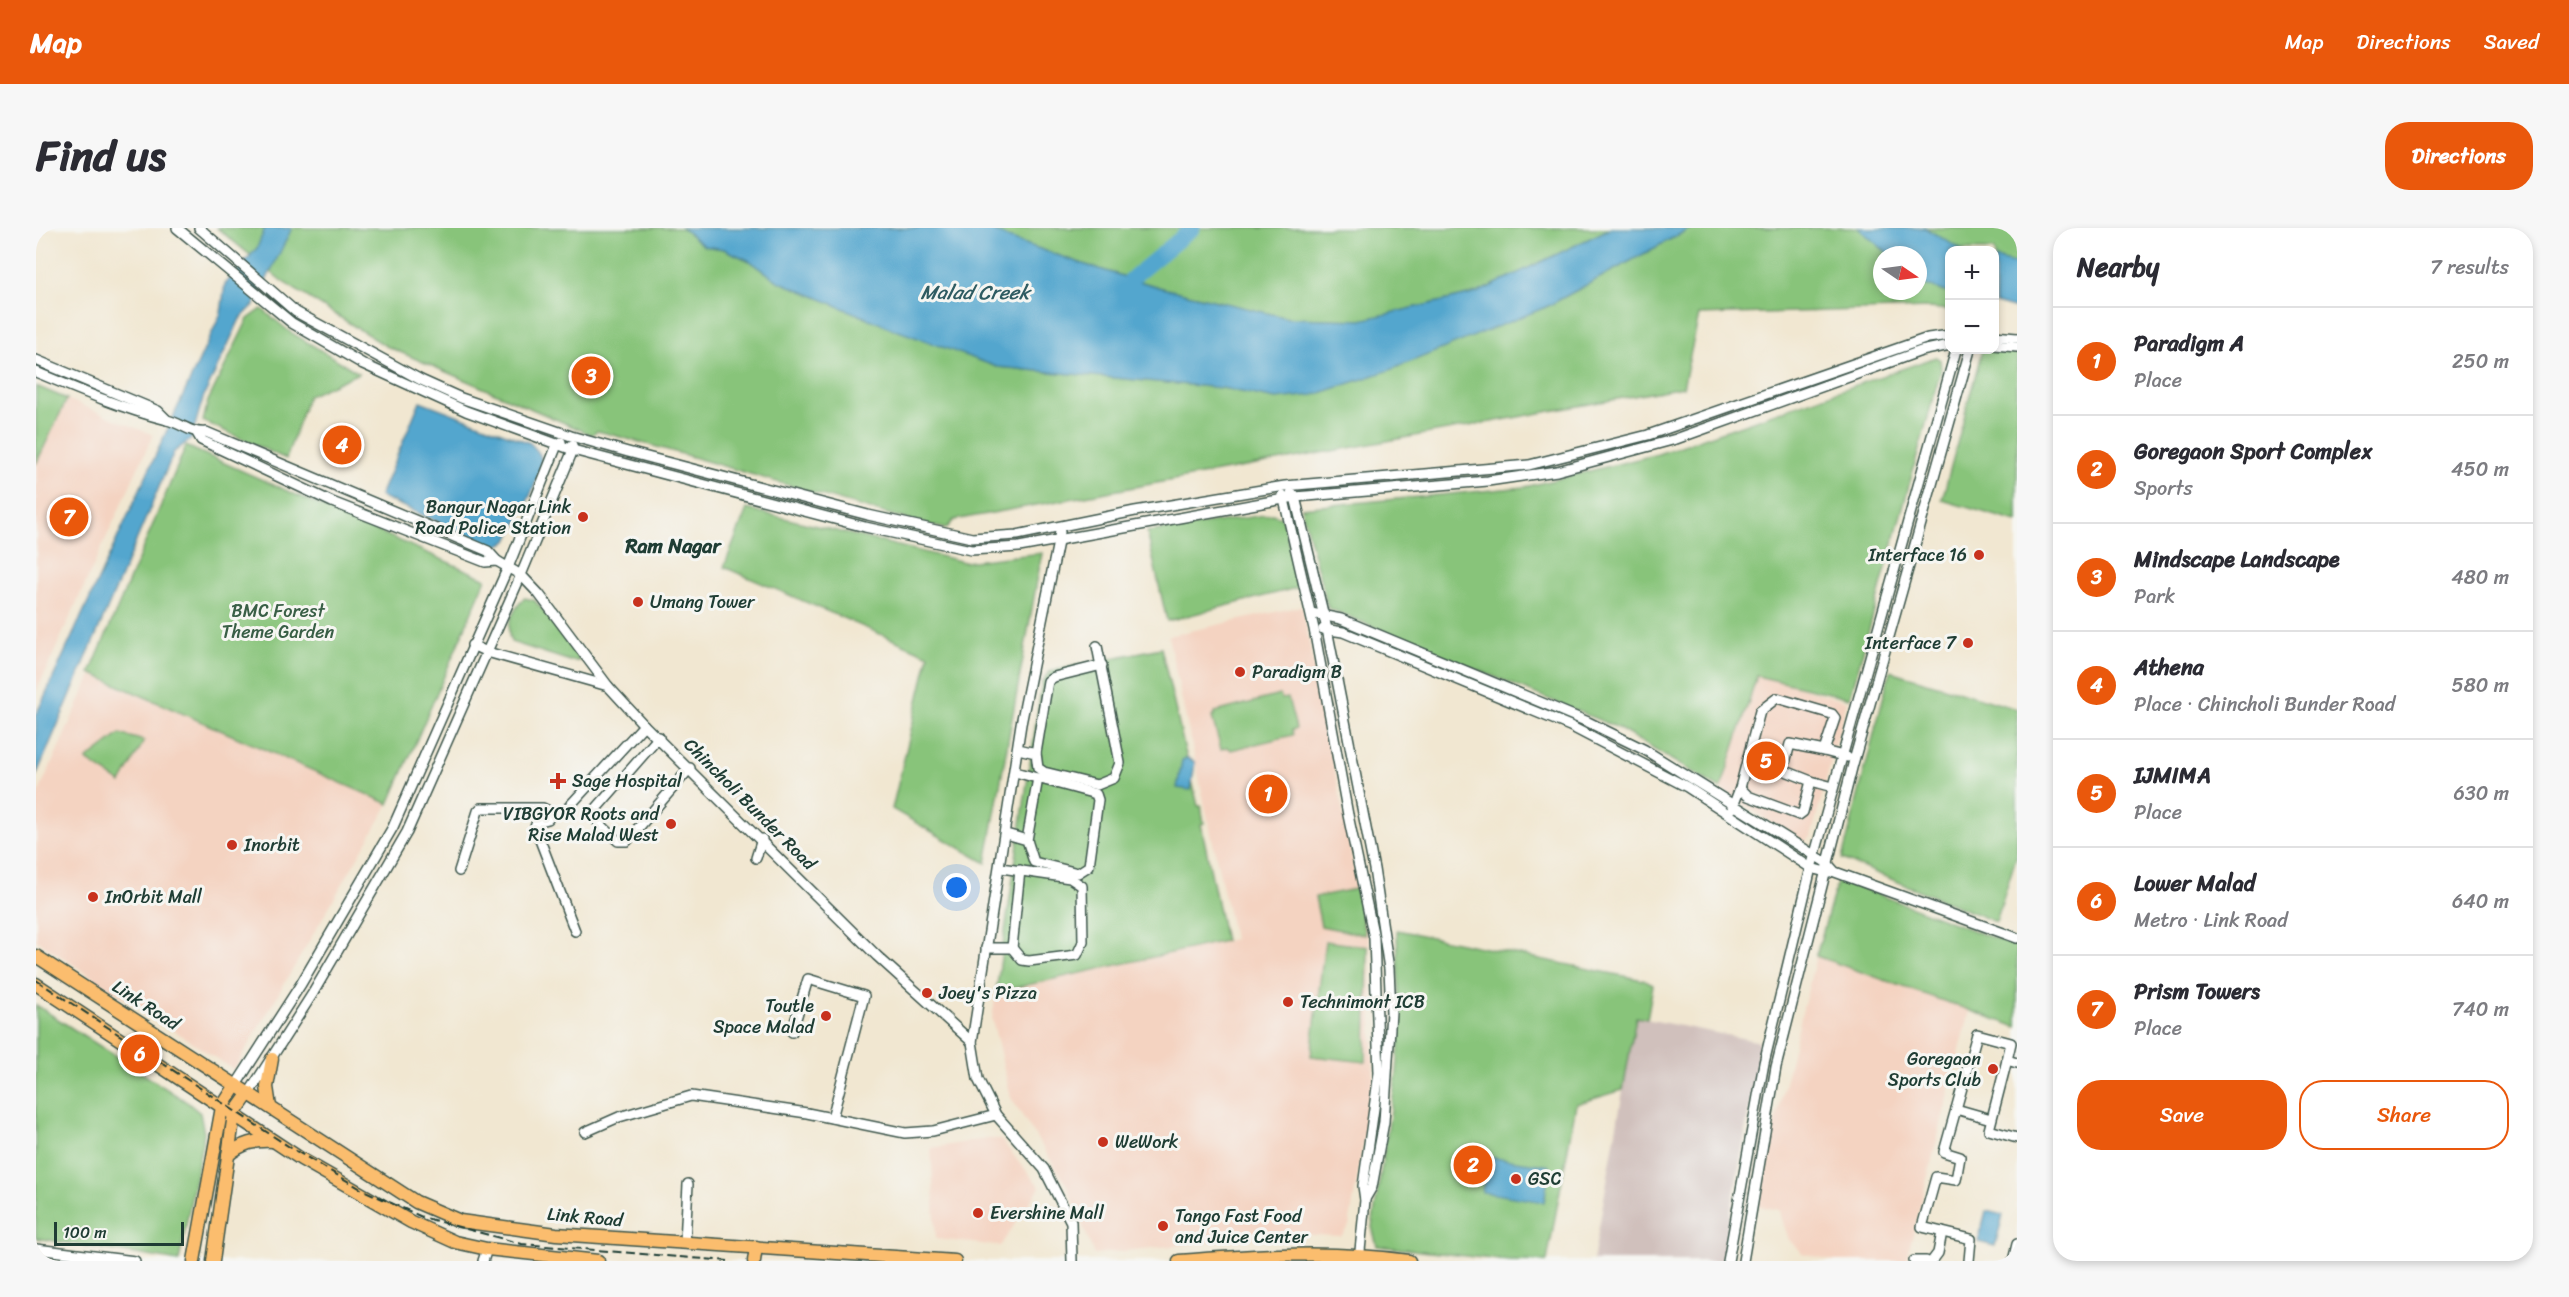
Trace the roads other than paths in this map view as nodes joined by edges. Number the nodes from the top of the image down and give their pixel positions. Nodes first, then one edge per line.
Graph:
1 (177, 228) edge
2 (199, 228) edge
3 (1945, 336) edge
4 (1999, 336) edge
5 (2017, 338) edge
6 (1999, 345) edge
7 (1945, 346) edge
8 (2017, 346) edge
9 (1955, 354) edge
10 (1969, 354) edge
11 (36, 360) edge
12 (36, 372) edge
13 (168, 420) junction
14 (196, 433) junction
15 (571, 436) junction
16 (557, 445) junction
17 (573, 450) junction
18 (1285, 486) junction
19 (1295, 497) junction
20 (1283, 498) junction
21 (1060, 527) junction
22 (1060, 538) junction
23 (497, 561) junction
24 (509, 566) junction
25 (521, 575) junction
26 (1311, 613) junction
27 (1324, 615) junction
28 (1314, 629) junction
29 (1327, 629) junction
30 (472, 645) junction
31 (1097, 646) dead end
32 (487, 652) junction
33 (1102, 666) junction
34 (608, 686) junction
35 (644, 725) junction
36 (1601, 729) junction
37 (659, 737) junction
38 (1597, 739) junction
39 (1018, 749) junction
40 (1824, 751) junction
41 (1036, 753) junction
42 (1842, 755) junction
43 (1855, 759) junction
44 (690, 768) junction
45 (1015, 772) junction
46 (1038, 778) junction
47 (1811, 781) junction
48 (1833, 787) junction
49 (1740, 788) junction
50 (1732, 810) junction
51 (553, 813) junction
52 (1006, 834) junction
53 (762, 839) junction
54 (1027, 840) junction
55 (1814, 856) junction
56 (756, 858) dead end
57 (1827, 863) junction
58 (1000, 868) junction
59 (1811, 868) junction
60 (1020, 870) junction
61 (459, 872) dead end
62 (1830, 873) junction
63 (1375, 876) junction
64 (1362, 880) junction
65 (575, 931) dead end
66 (2017, 938) edge
67 (987, 948) junction
68 (1012, 948) junction
69 (36, 956) edge
70 (1786, 974) junction
71 (1799, 977) junction
72 (36, 984) edge
73 (792, 1032) dead end
74 (972, 1042) junction
75 (258, 1051) junction
76 (272, 1059) junction
77 (2012, 1062) edge
78 (1764, 1063) junction
79 (1776, 1067) junction
80 (236, 1084) junction
81 (249, 1093) junction
82 (222, 1107) junction
83 (270, 1107) junction
84 (1956, 1109) junction
85 (234, 1114) junction
86 (996, 1115) junction
87 (832, 1118) junction
88 (1991, 1119) junction
89 (585, 1132) dead end
90 (2017, 1138) edge
91 (274, 1141) junction
92 (228, 1155) junction
93 (1744, 1168) junction
94 (1758, 1170) junction
95 (688, 1184) dead end
96 (1365, 1200) junction
97 (1942, 1232) junction
98 (685, 1242) junction
99 (2017, 1244) edge
100 (756, 1247) junction
101 (36, 1249) edge
102 (485, 1255) edge
103 (1362, 1257) edge
104 (539, 1258) edge
105 (131, 1261) edge
106 (194, 1261) edge
107 (213, 1261) edge
108 (598, 1261) edge
109 (754, 1261) edge
110 (955, 1261) edge
111 (1072, 1261) edge
112 (1179, 1261) edge
113 (1409, 1261) edge
114 (1728, 1261) edge
115 (1743, 1261) edge
116 (1914, 1261) edge
117 (1926, 1261) edge
118 (1932, 1261) edge
119 (1969, 1261) edge
120 (2013, 1261) edge

1 - 16 street
2 - 15 street
3 - 18 street
4 - 5 street
6 - 8 street
7 - 19 street
9 - 42 street
10 - 43 street
11 - 13 street
12 - 13 street
13 - 14 street
14 - 23 street
14 - 23 street
15 - 16 street
15 - 17 street
15 - 21 street
16 - 17 street
16 - 24 street
17 - 22 street
17 - 25 street
18 - 19 street
18 - 20 street
18 - 21 street
19 - 20 street
19 - 27 street
20 - 22 street
20 - 26 street
21 - 22 street
22 - 39 street
23 - 24 street, Chincholi Bunder Road
24 - 25 street, Chincholi Bunder Road
24 - 30 street
25 - 32 street
25 - 34 street, Chincholi Bunder Road
26 - 27 street
26 - 28 street
27 - 29 street
27 - 36 street
28 - 29 street
28 - 64 street
29 - 38 street
29 - 63 street
30 - 32 street
30 - 75 street
31 - 33 street
32 - 34 street
32 - 76 street
33 - 41 street
33 - 41 street
34 - 35 street, Chincholi Bunder Road
35 - 37 street, Chincholi Bunder Road
35 - 51 street
36 - 38 street
36 - 50 street
37 - 44 street, Chincholi Bunder Road
37 - 44 street
38 - 50 street
39 - 41 street
39 - 45 street
40 - 42 street
40 - 47 street
40 - 49 street
42 - 43 street
42 - 48 street
43 - 57 street
44 - 53 street, Chincholi Bunder Road
45 - 46 street
45 - 52 street
46 - 54 street
46 - 54 street
47 - 48 street
47 - 49 street
48 - 55 street
49 - 50 street
50 - 55 street
50 - 59 street
51 - 61 street
51 - 65 street
52 - 54 street
52 - 58 street
53 - 56 street
53 - 74 street, Chincholi Bunder Road
55 - 57 street
55 - 59 street
57 - 62 street
58 - 60 street
58 - 67 street
59 - 62 street
59 - 70 street
60 - 68 street
60 - 68 street
62 - 66 street
62 - 71 street
63 - 64 street
63 - 96 street
64 - 96 street
67 - 68 street
67 - 74 street
69 - 80 main road, Link Road
70 - 71 street
70 - 78 street
71 - 79 street
72 - 82 main road
73 - 87 street
74 - 86 street
75 - 76 street
75 - 80 street
76 - 81 street
76 - 83 main road
77 - 84 street
77 - 88 street
78 - 79 street
78 - 93 street
79 - 94 street
80 - 81 main road, Link Road
80 - 82 main road
81 - 83 main road, Link Road
81 - 85 main road
82 - 85 main road
82 - 106 main road
83 - 98 main road, Link Road
84 - 88 street
84 - 97 street
85 - 91 main road
85 - 92 main road
86 - 87 street
86 - 111 street
87 - 89 street
88 - 90 street
91 - 92 main road
91 - 102 main road
92 - 107 main road
93 - 94 street
93 - 114 street
94 - 115 street
95 - 98 street
96 - 103 street
97 - 118 street
97 - 119 street
98 - 100 main road, Link Road
99 - 120 street
100 - 109 main road
100 - 110 main road, Link Road
101 - 105 street
102 - 104 main road
103 - 112 main road
103 - 113 main road
104 - 108 main road
116 - 117 street

